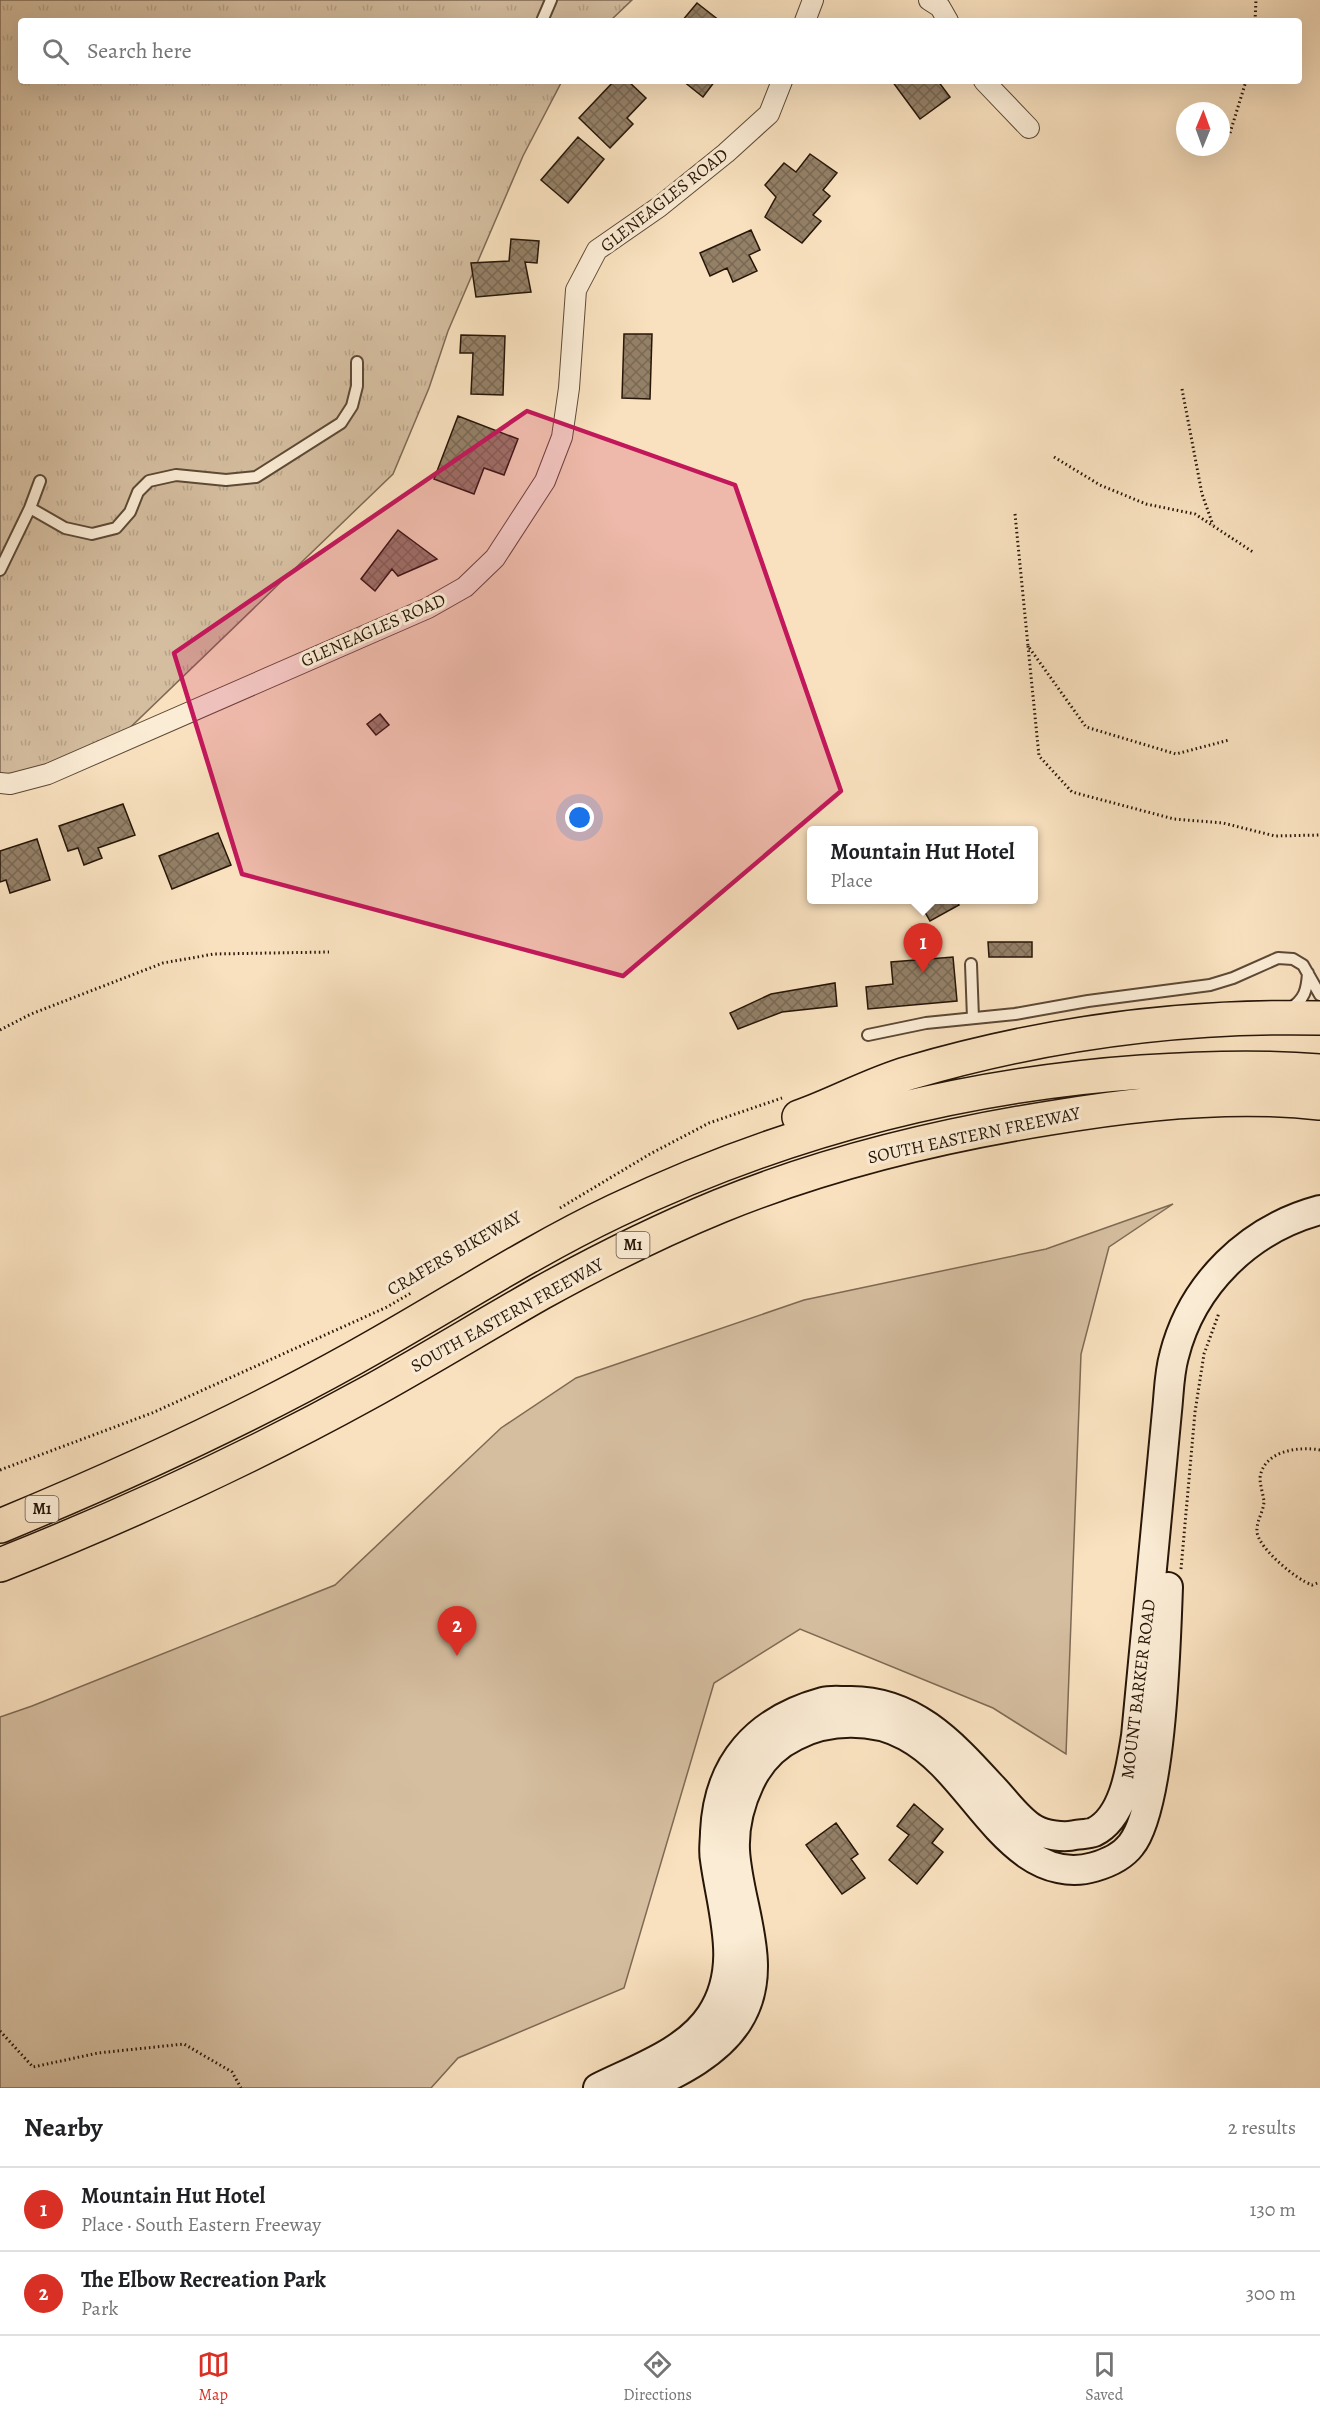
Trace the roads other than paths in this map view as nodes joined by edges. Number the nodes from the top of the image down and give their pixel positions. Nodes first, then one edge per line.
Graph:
1 (550, 0) edge
2 (813, 0) edge
3 (929, 0) edge
4 (543, 18) edge
5 (806, 18) edge
6 (946, 18) edge
7 (781, 84) edge
8 (987, 84) edge
9 (1029, 128) dead end
10 (357, 362) dead end
11 (40, 481) dead end
12 (30, 508) junction
13 (0, 570) edge
14 (0, 783) edge
15 (972, 964) dead end
16 (1308, 973) junction
17 (1320, 995) edge
18 (1266, 1017) junction
19 (973, 1018) junction
20 (1320, 1018) edge
21 (868, 1035) dead end
22 (1320, 1071) edge
23 (1316, 1103) edge
24 (1320, 1210) edge
25 (614, 1212) junction
26 (1320, 1221) edge
27 (84, 1491) junction
28 (0, 1517) edge
29 (0, 1526) edge
30 (0, 1565) edge
31 (859, 1712) junction
32 (736, 1994) junction
33 (598, 2088) edge
34 (646, 2088) edge

1 - 4 lane
2 - 5 street
3 - 6 street
7 - 14 street, GLENEAGLES ROAD
8 - 9 street
10 - 12 lane
11 - 12 lane
12 - 13 lane
15 - 19 lane
16 - 17 lane
16 - 18 lane
16 - 19 lane
18 - 20 highway
18 - 25 highway
19 - 21 lane
22 - 25 highway, SOUTH EASTERN FREEWAY / M1
23 - 30 highway, SOUTH EASTERN FREEWAY / M1
24 - 31 main road, MOUNT BARKER ROAD
25 - 27 highway, SOUTH EASTERN FREEWAY / M1
26 - 31 main road, MOUNT BARKER ROAD
27 - 28 highway
27 - 29 highway, SOUTH EASTERN FREEWAY / M1
31 - 32 main road, MOUNT BARKER ROAD
32 - 33 main road, MOUNT BARKER ROAD
32 - 34 main road, MOUNT BARKER ROAD

